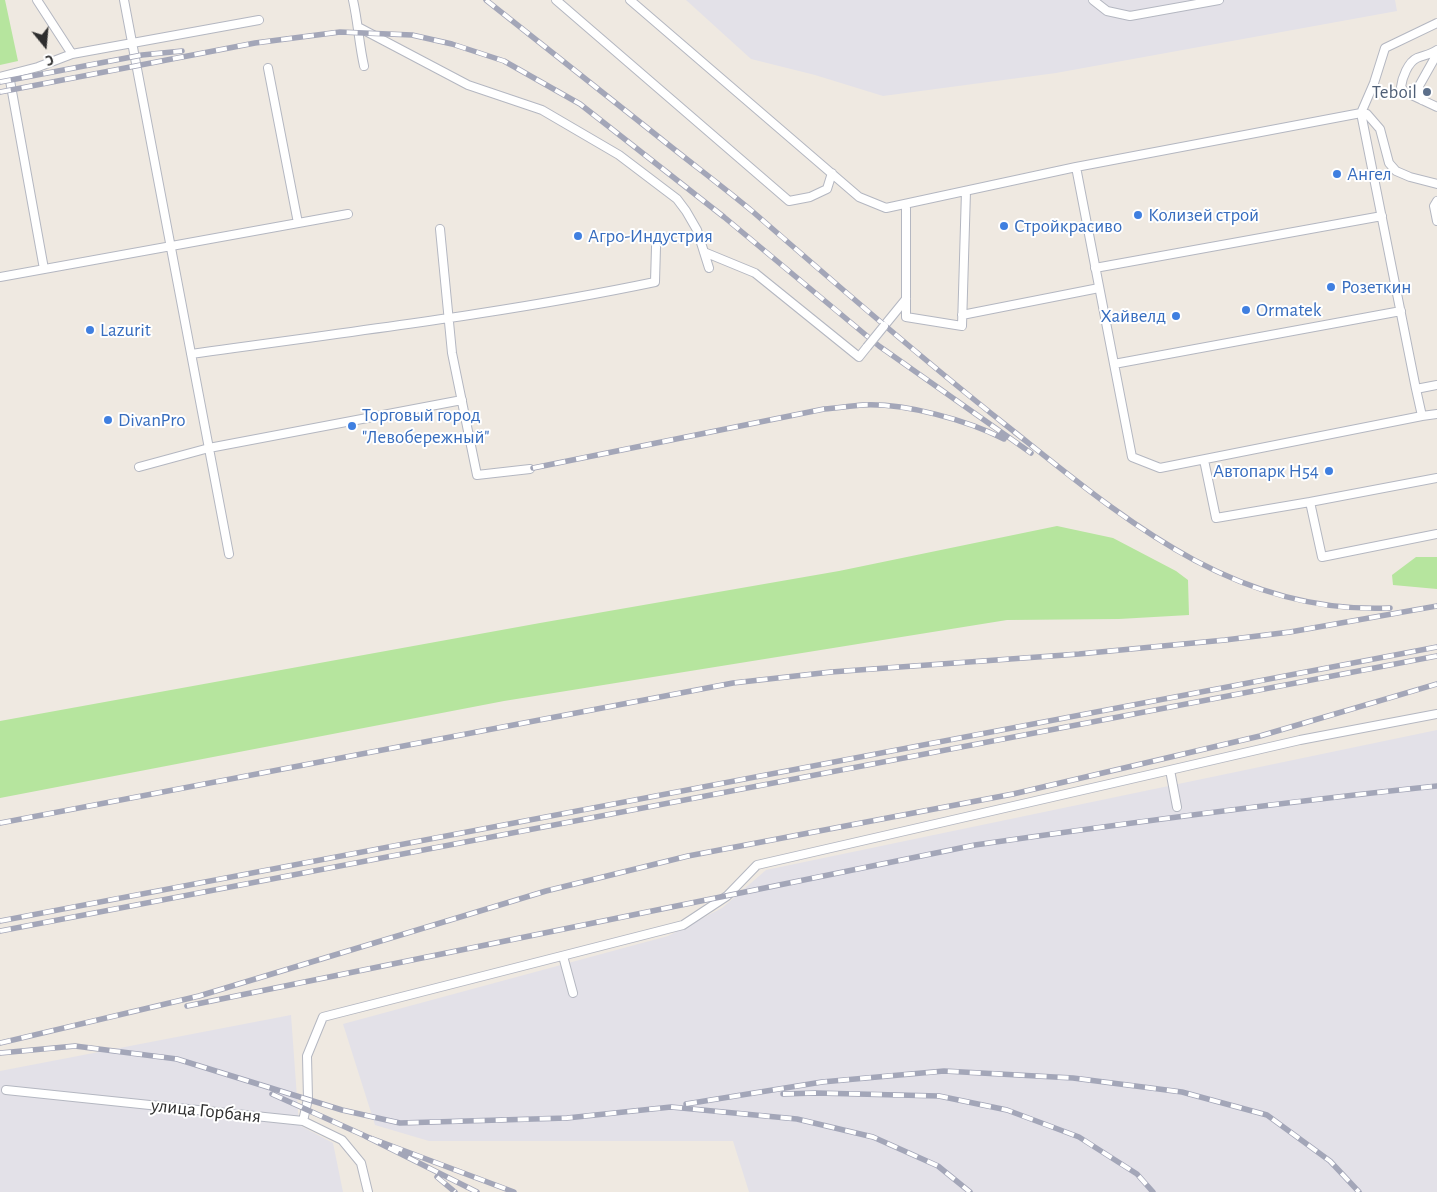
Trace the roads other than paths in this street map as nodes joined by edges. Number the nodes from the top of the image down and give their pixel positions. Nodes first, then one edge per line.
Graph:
1 (37, 0) edge
2 (124, 0) edge
3 (353, 0) edge
4 (556, 0) edge
5 (630, 0) edge
6 (1093, 0) edge
7 (1219, 0) edge
8 (259, 20) dead end
9 (1437, 23) edge
10 (358, 27) junction
11 (131, 44) junction
12 (1437, 52) edge
13 (72, 54) junction
14 (364, 66) dead end
15 (268, 68) dead end
16 (9, 75) junction
17 (0, 76) edge
18 (1422, 100) junction
19 (1437, 107) edge
20 (1361, 113) junction
21 (1076, 168) junction
22 (832, 173) junction
23 (1437, 184) edge
24 (966, 191) junction
25 (1437, 201) edge
26 (906, 204) junction
27 (348, 214) dead end
28 (1382, 216) junction
29 (1437, 221) edge
30 (298, 223) junction
31 (440, 229) dead end
32 (170, 246) junction
33 (656, 246) dead end
34 (704, 252) junction
35 (709, 268) dead end
36 (1096, 268) junction
37 (44, 269) junction
38 (0, 277) edge
39 (1099, 288) junction
40 (906, 299) junction
41 (1401, 311) junction
42 (962, 315) junction
43 (449, 318) junction
44 (191, 354) junction
45 (1114, 364) junction
46 (1437, 385) edge
47 (1416, 389) junction
48 (462, 400) junction
49 (1437, 414) edge
50 (1422, 416) junction
51 (209, 448) junction
52 (1204, 460) junction
53 (139, 467) dead end
54 (530, 469) dead end
55 (1437, 478) edge
56 (1310, 502) junction
57 (1437, 534) edge
58 (229, 554) dead end
59 (1437, 714) edge
60 (1170, 770) junction
61 (1177, 806) dead end
62 (563, 956) junction
63 (573, 993) dead end
64 (6, 1090) dead end
65 (303, 1121) junction
66 (368, 1192) edge

1 - 13 lane
2 - 11 lane
3 - 10 lane
4 - 22 lane
5 - 22 lane
6 - 7 lane
8 - 11 lane
9 - 20 lane
10 - 14 lane
10 - 34 lane
11 - 13 lane
11 - 32 lane
12 - 18 lane
12 - 18 lane
13 - 16 lane
15 - 30 lane
16 - 17 lane
16 - 37 lane
18 - 19 lane
20 - 21 lane
20 - 23 lane
20 - 28 lane
21 - 24 lane
21 - 36 lane
22 - 26 lane
24 - 26 lane
24 - 42 lane
25 - 29 lane
26 - 40 lane
27 - 30 lane
28 - 36 lane
28 - 41 lane
30 - 32 lane
31 - 43 lane
32 - 37 lane
32 - 44 lane
33 - 43 lane
34 - 35 lane
34 - 40 lane, bridge
36 - 39 lane
37 - 38 lane
39 - 42 lane
39 - 45 lane
40 - 42 lane
41 - 45 lane
41 - 47 lane
43 - 44 lane
43 - 48 lane
44 - 51 lane
45 - 52 lane
46 - 47 lane
47 - 50 lane
48 - 51 lane
48 - 54 lane
49 - 50 lane
50 - 52 lane
51 - 53 lane
51 - 58 lane
52 - 56 lane
55 - 56 lane
56 - 57 lane
59 - 60 lane
60 - 61 lane
60 - 62 lane
62 - 63 lane
62 - 65 lane
64 - 65 lane, улица Горбаня
65 - 66 lane, улица Горбаня

